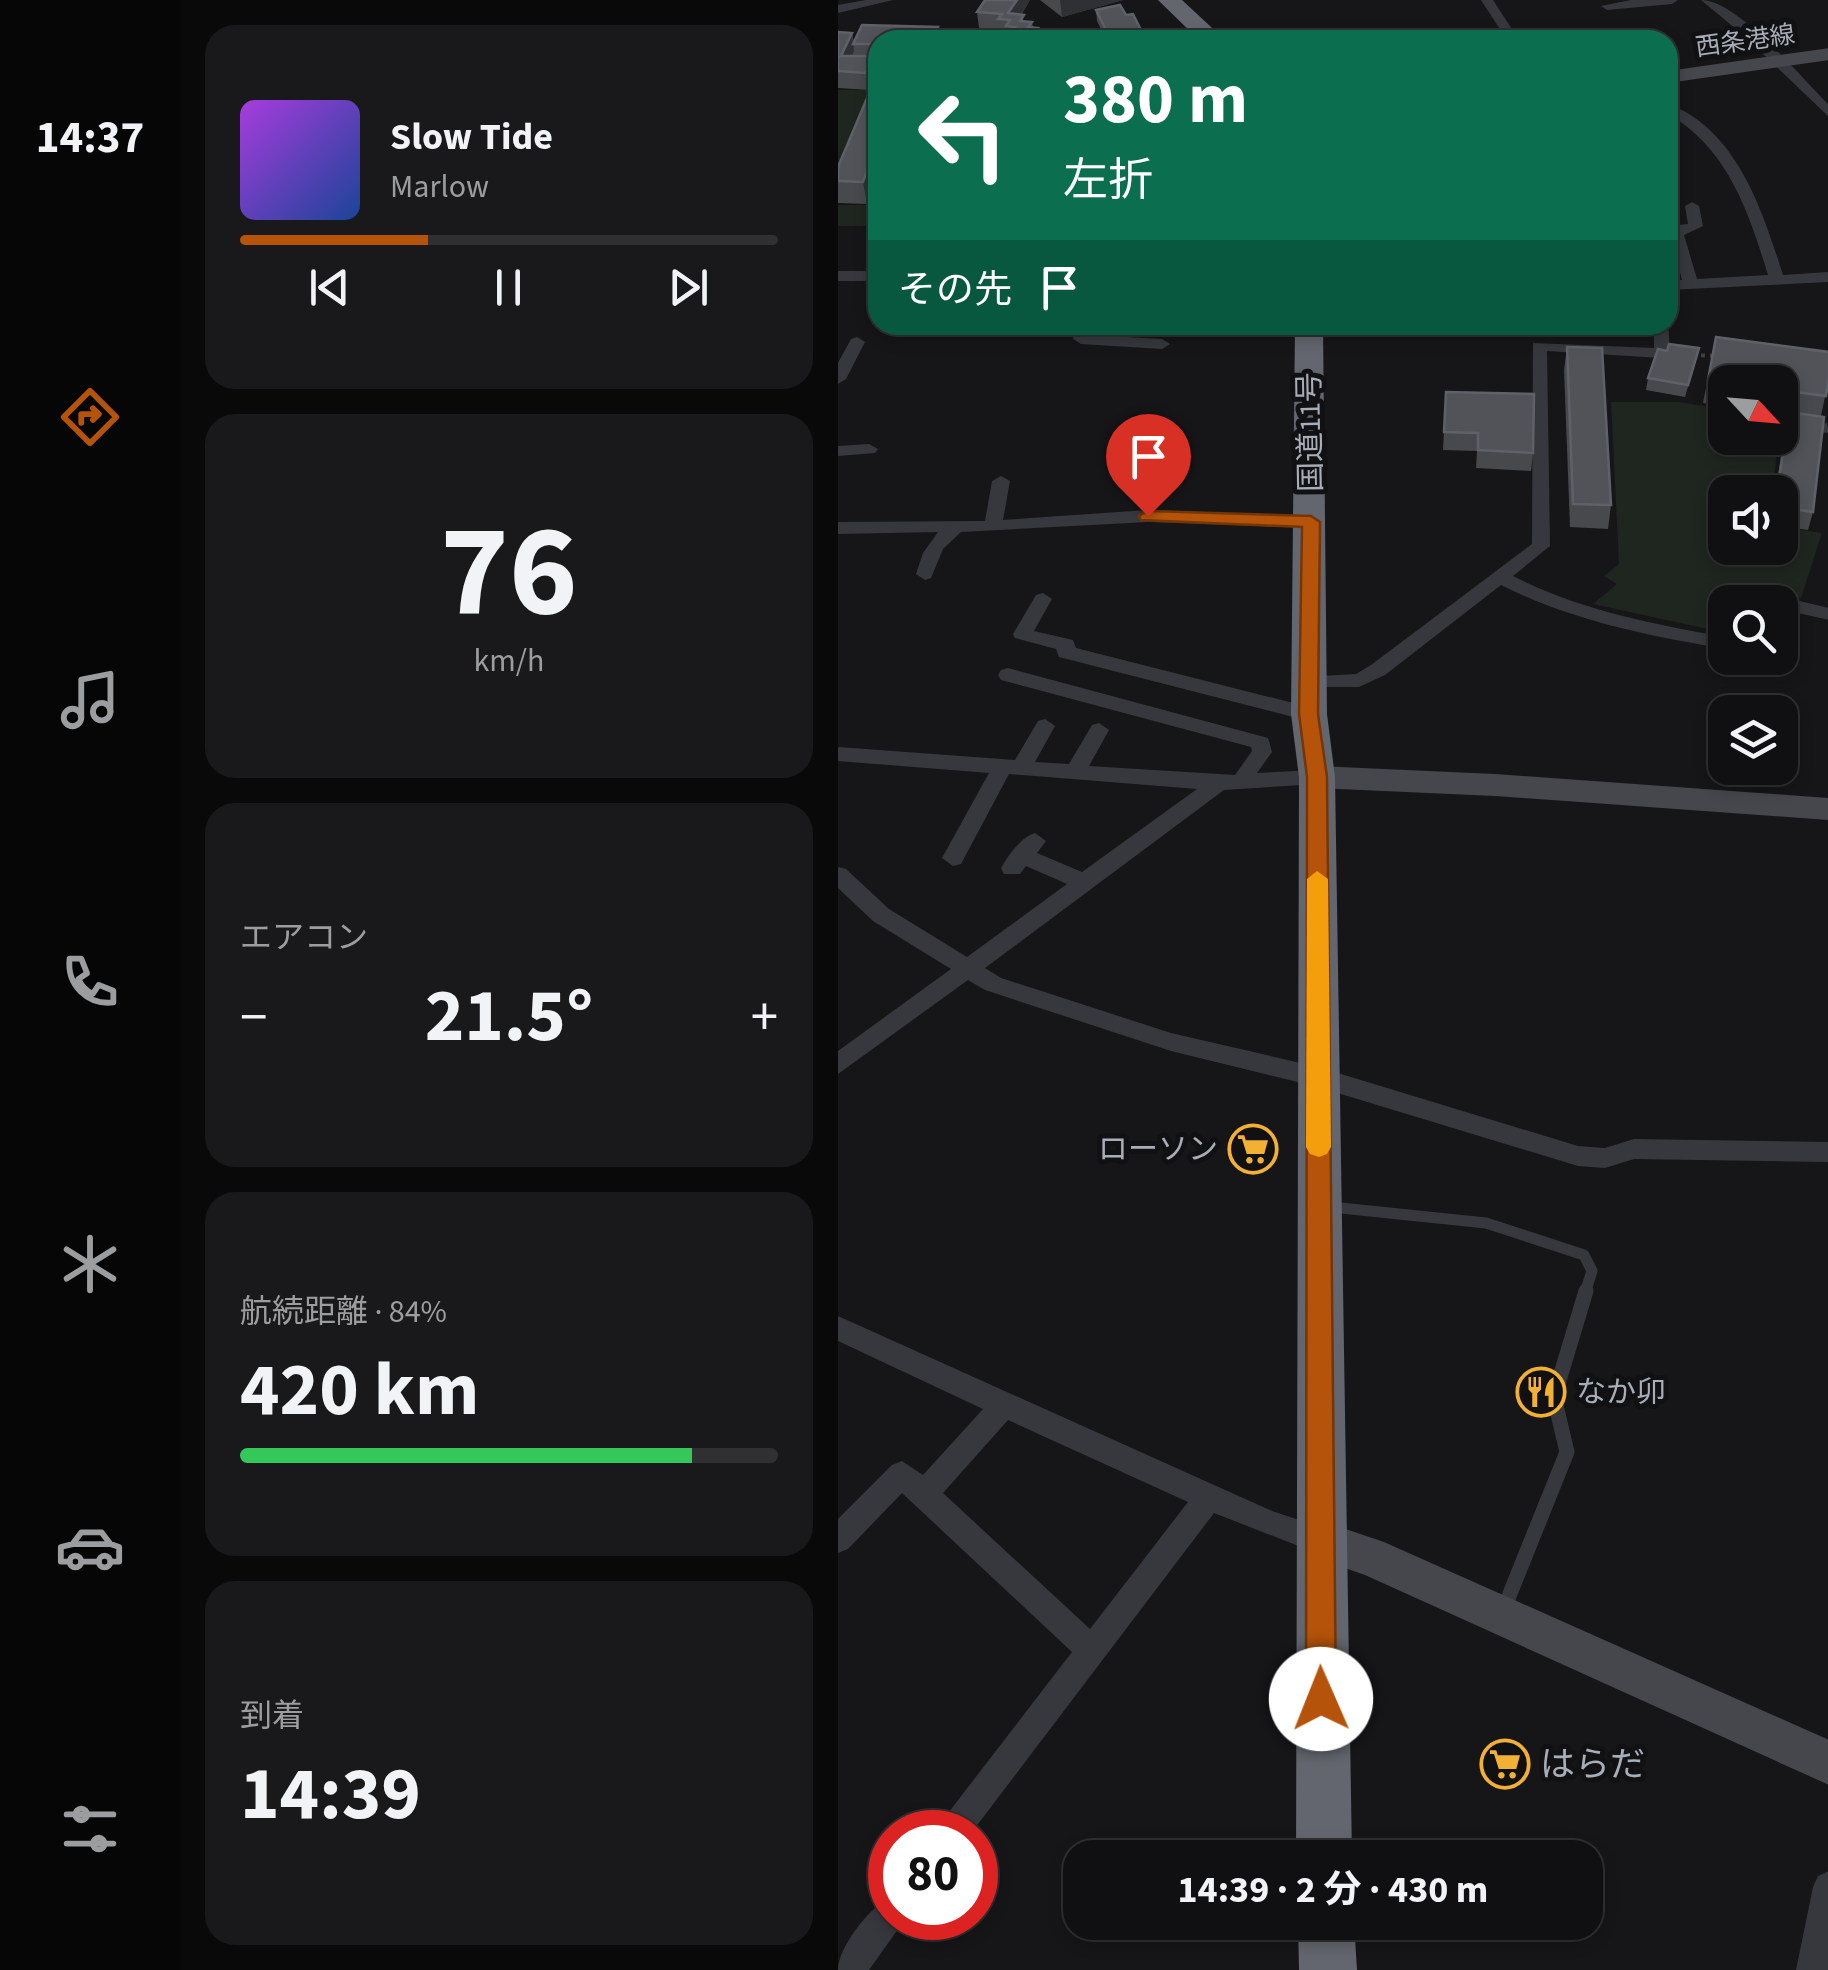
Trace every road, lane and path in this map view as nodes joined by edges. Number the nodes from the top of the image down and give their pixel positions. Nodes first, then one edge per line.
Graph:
1 (887, 0) edge
2 (1169, 0) edge
3 (1486, 0) edge
4 (1672, 0) edge
5 (1707, 0) edge
6 (1734, 0) edge
7 (1608, 6) dead end
8 (838, 9) edge
9 (1202, 30) edge
10 (1506, 30) edge
11 (1762, 44) junction
12 (1828, 54) edge
13 (1778, 60) junction
14 (1678, 75) edge
15 (1828, 112) edge
16 (1678, 116) edge
17 (1692, 206) dead end
18 (1678, 229) edge
19 (1678, 250) edge
20 (838, 276) edge
21 (868, 276) edge
22 (1828, 277) edge
23 (1777, 281) junction
24 (1690, 284) junction
25 (1678, 285) edge
26 (1082, 335) edge
27 (1309, 335) edge
28 (1662, 335) edge
29 (857, 342) dead end
30 (1162, 344) dead end
31 (1662, 353) junction
32 (1732, 357) edge
33 (838, 380) edge
34 (870, 449) dead end
35 (838, 450) edge
36 (1001, 481) dead end
37 (1311, 522) junction
38 (956, 526) junction
39 (993, 526) junction
40 (838, 528) edge
41 (925, 574) dead end
42 (1500, 577) junction
43 (1044, 598) dead end
44 (1798, 607) edge
45 (1828, 614) edge
46 (1708, 640) edge
47 (1008, 675) dead end
48 (1309, 698) junction
49 (1045, 726) dead end
50 (1099, 730) dead end
51 (842, 754) edge
52 (1012, 767) junction
53 (1075, 772) junction
54 (838, 775) edge
55 (1317, 777) junction
56 (1230, 782) junction
57 (1828, 809) edge
58 (1023, 855) dead end
59 (952, 858) dead end
60 (838, 875) edge
61 (1084, 882) junction
62 (967, 968) junction
63 (838, 1064) edge
64 (1318, 1077) junction
65 (1828, 1152) edge
66 (1319, 1205) junction
67 (838, 1328) edge
68 (1004, 1405) junction
69 (923, 1495) junction
70 (1209, 1497) junction
71 (838, 1540) edge
72 (1319, 1540) junction
73 (1501, 1616) junction
74 (1092, 1651) junction
75 (1828, 1763) edge
76 (970, 1810) edge
77 (1324, 1840) edge
78 (1828, 1887) edge
79 (871, 1940) edge
80 (1327, 1940) edge
81 (849, 1970) edge
82 (1328, 1970) edge
83 (1812, 1970) edge

1 - 8 street
2 - 9 highway
3 - 10 street
4 - 7 street
5 - 11 street
6 - 11 street
11 - 13 street
12 - 13 street, 西条港線
13 - 14 street, 西条港線
13 - 15 street
16 - 23 street
17 - 18 street
19 - 24 street
20 - 21 street
22 - 23 street
23 - 24 street
24 - 25 street
26 - 30 street
27 - 37 highway, 国道11号
28 - 31 street
29 - 33 street
31 - 32 path
31 - 42 street
34 - 35 street
36 - 39 street
37 - 39 street
37 - 48 highway, 国道11号
38 - 39 street
38 - 40 street
38 - 41 street
42 - 46 street
42 - 48 street
43 - 48 street
44 - 45 street
47 - 56 street
48 - 55 highway, 国道11号
49 - 52 street
50 - 53 street
51 - 52 street
51 - 54 street
52 - 53 street
52 - 59 street
53 - 56 street
55 - 56 street
55 - 57 street
55 - 64 highway, 国道11号
56 - 61 street
58 - 61 street
60 - 62 street
61 - 62 street
62 - 63 street
62 - 64 street
64 - 65 street
64 - 66 highway, 国道11号
66 - 72 highway, 国道11号
66 - 73 lane
67 - 68 street
68 - 69 street
68 - 70 street
69 - 71 street
69 - 74 street
70 - 72 street
70 - 74 street
72 - 73 street
72 - 77 highway, 国道11号
73 - 75 street
74 - 76 street
78 - 83 street
79 - 81 street
80 - 82 highway

